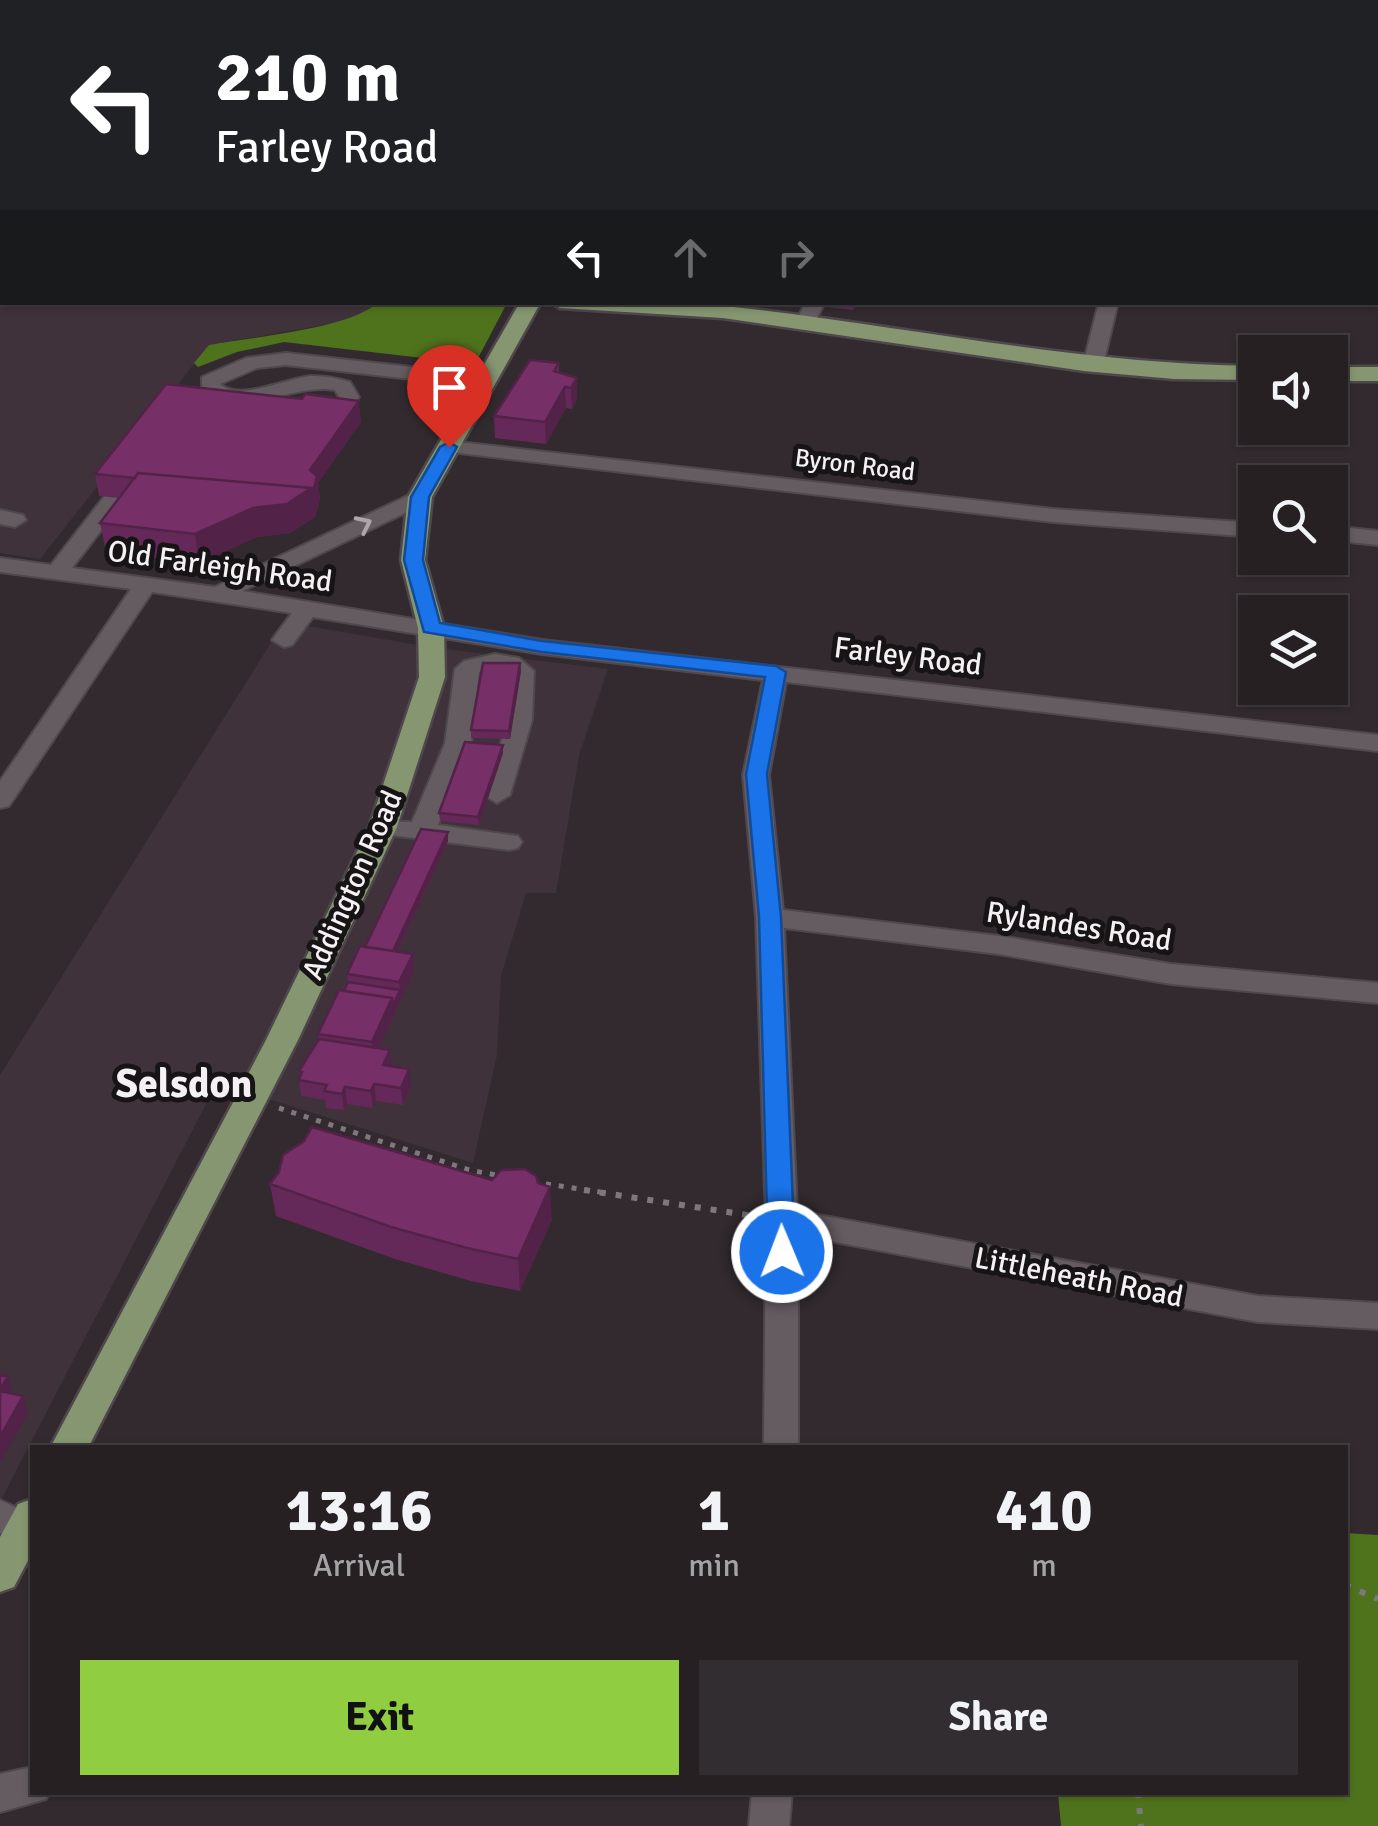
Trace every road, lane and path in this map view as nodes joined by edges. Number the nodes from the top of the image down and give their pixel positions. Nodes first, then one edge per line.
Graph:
1 (528, 305) edge
2 (609, 305) edge
3 (814, 305) edge
4 (1108, 305) edge
5 (805, 323) junction
6 (1093, 365) junction
7 (1238, 373) edge
8 (1348, 374) edge
9 (1378, 374) edge
10 (482, 381) junction
11 (333, 419) edge
12 (449, 447) junction
13 (420, 497) junction
14 (116, 498) edge
15 (1238, 529) edge
16 (1348, 535) edge
17 (1378, 538) edge
18 (0, 564) edge
19 (56, 572) junction
20 (145, 585) junction
21 (218, 594) junction
22 (307, 608) junction
23 (284, 640) dead end
24 (432, 643) junction
25 (466, 669) junction
26 (776, 672) junction
27 (458, 743) junction
28 (1378, 743) edge
29 (514, 746) junction
30 (497, 795) dead end
31 (0, 800) edge
32 (383, 826) junction
33 (422, 832) junction
34 (508, 842) dead end
35 (770, 917) junction
36 (1378, 993) edge
37 (252, 1099) junction
38 (782, 1220) junction
39 (1378, 1316) edge
40 (71, 1445) edge
41 (781, 1445) edge
42 (19, 1520) edge
43 (0, 1575) edge
44 (1348, 1586) edge
45 (1378, 1600) edge
46 (30, 1786) edge
47 (0, 1792) edge
48 (772, 1795) edge
49 (1138, 1795) edge
50 (769, 1826) edge
51 (1141, 1826) edge

1 - 10 main road, Addington Road
2 - 5 main road
3 - 5 street
4 - 6 street
5 - 6 main road
6 - 7 main road
8 - 9 main road
10 - 11 street
10 - 12 main road, Addington Road
12 - 13 main road, Addington Road
12 - 15 street, Byron Road
21 -> 13 street
13 - 24 main road, Addington Road
14 - 19 street
16 - 17 street
18 - 19 street, Old Farleigh Road
19 - 20 street, Old Farleigh Road
20 - 21 street, Old Farleigh Road
20 - 31 street
21 - 22 street, Old Farleigh Road
22 - 23 street
22 - 24 street, Old Farleigh Road
24 - 25 street
24 - 26 street, Farley Road
24 - 32 main road, Addington Road
25 - 27 street
25 - 29 street
26 - 28 street, Farley Road
26 - 35 street
27 - 29 street
27 - 33 street
29 - 30 street
32 - 33 street
32 - 37 main road, Addington Road
33 - 34 street
35 - 36 street, Rylandes Road
35 - 38 street
37 - 38 path
37 - 40 main road, Addington Road
38 - 39 street, Littleheath Road
38 - 41 street
42 - 43 main road
44 - 45 path
46 - 47 street
48 - 50 street
49 - 51 path

